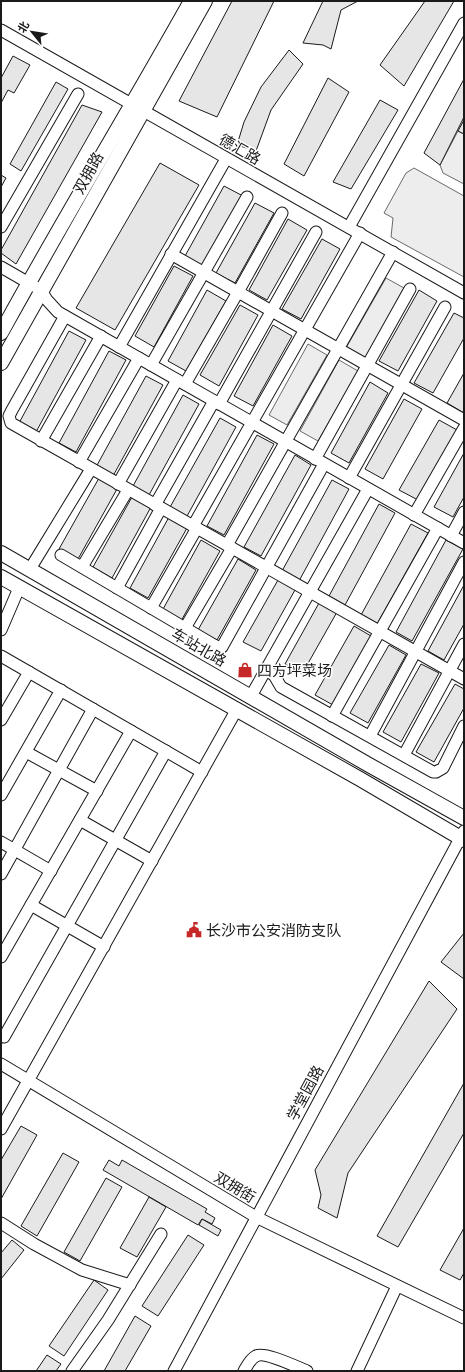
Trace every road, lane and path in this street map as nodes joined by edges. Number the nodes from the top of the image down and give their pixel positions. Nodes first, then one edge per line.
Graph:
1 (191, 1) edge
2 (205, 1) edge
3 (464, 22) edge
4 (1, 30) edge
5 (78, 94) dead end
6 (138, 107) junction
7 (226, 159) junction
8 (247, 197) dead end
9 (282, 213) dead end
10 (1, 227) edge
11 (349, 227) junction
12 (316, 232) dead end
13 (360, 233) junction
14 (393, 252) junction
15 (171, 254) junction
16 (1, 267) edge
17 (204, 273) junction
18 (28, 283) junction
19 (410, 289) dead end
20 (41, 290) junction
21 (238, 292) junction
22 (464, 293) edge
23 (445, 307) dead end
24 (271, 311) junction
25 (65, 316) junction
26 (304, 330) junction
27 (1, 333) edge
28 (101, 336) junction
29 (119, 347) junction
30 (338, 349) junction
31 (139, 358) junction
32 (1, 363) edge
33 (151, 365) junction
34 (368, 365) junction
35 (181, 382) junction
36 (401, 384) junction
37 (216, 402) junction
38 (464, 420) edge
39 (252, 422) junction
40 (464, 428) edge
41 (41, 441) junction
42 (285, 442) junction
43 (320, 461) junction
44 (79, 462) junction
45 (91, 469) junction
46 (349, 478) junction
47 (118, 484) junction
48 (368, 489) junction
49 (128, 490) junction
50 (158, 507) junction
51 (464, 512) edge
52 (414, 515) junction
53 (195, 527) junction
54 (438, 528) junction
55 (451, 536) junction
56 (464, 543) edge
57 (229, 547) junction
58 (1, 553) edge
59 (61, 555) dead end
60 (464, 562) edge
61 (82, 567) junction
62 (267, 568) junction
63 (30, 569) junction
64 (1, 577) edge
65 (20, 588) junction
66 (117, 588) junction
67 (310, 592) junction
68 (151, 608) junction
69 (185, 628) junction
70 (1, 630) edge
71 (379, 631) junction
72 (464, 644) edge
73 (415, 651) junction
74 (1, 656) edge
75 (265, 670) junction
76 (449, 671) junction
77 (29, 672) junction
78 (464, 679) edge
79 (61, 690) junction
80 (250, 696) junction
81 (93, 709) junction
82 (237, 709) junction
83 (332, 716) junction
84 (1, 720) edge
85 (464, 726) edge
86 (131, 731) junction
87 (370, 736) junction
88 (166, 751) junction
89 (26, 752) junction
90 (404, 755) junction
91 (59, 770) junction
92 (202, 772) junction
93 (96, 791) junction
94 (1, 795) edge
95 (464, 818) edge
96 (80, 820) junction
97 (463, 836) edge
98 (116, 841) junction
99 (1, 842) edge
100 (15, 850) junction
101 (152, 861) junction
102 (51, 871) junction
103 (1, 874) edge
104 (31, 905) junction
105 (68, 926) junction
106 (104, 947) junction
107 (3, 951) edge
108 (4, 1037) dead end
109 (1, 1064) edge
110 (29, 1080) junction
111 (1, 1129) edge
112 (256, 1217) junction
113 (1, 1223) edge
114 (161, 1234) dead end
115 (130, 1285) junction
116 (397, 1286) junction
117 (464, 1318) edge
118 (72, 1371) edge
119 (174, 1371) edge
120 (244, 1371) edge
121 (307, 1371) edge
122 (357, 1371) edge

1 - 6 main road, 双拥路
2 - 6 main road, 双拥路
3 - 11 street
4 - 6 street, 德汇路
5 - 10 street
6 - 7 street, 德汇路
6 - 18 main road, 双拥路
6 - 20 main road, 双拥路
7 - 11 street, 德汇路
7 - 15 street
8 - 17 street
9 - 21 street
11 - 13 street, 德汇路
12 - 24 street
13 - 14 street, 德汇路
13 - 26 street
14 - 22 street, 德汇路
14 - 30 street
15 - 17 street
15 - 29 street
16 - 18 street
17 - 21 street
17 - 33 street
18 - 20 street
18 - 27 main road, 双拥路
19 - 34 street
20 - 25 street
20 - 32 main road, 双拥路
21 - 24 street
21 - 35 street
23 - 36 street
24 - 26 street
24 - 37 street
25 - 28 street
25 - 41 street
26 - 30 street
26 - 39 street
28 - 29 street
28 - 41 street
29 - 31 street
30 - 34 street
30 - 42 street
31 - 33 street
31 - 44 street
33 - 35 street
34 - 36 street
34 - 43 street
35 - 37 street
35 - 47 street
36 - 38 street
36 - 46 street
37 - 39 street
37 - 50 street
39 - 42 street
39 - 53 street
40 - 52 street
41 - 44 street
42 - 43 street
42 - 57 street
43 - 46 street
43 - 62 street
44 - 45 street
45 - 47 street
45 - 63 street
46 - 48 street
47 - 49 street
48 - 52 street
48 - 67 street
49 - 50 street
49 - 61 street
50 - 53 street
50 - 66 street
51 - 55 street
52 - 54 street
53 - 57 street
53 - 68 street
54 - 55 street
54 - 71 street
55 - 56 street
57 - 62 street
57 - 69 street
58 - 63 main road, 车站北路
59 - 61 street
60 - 73 street
61 - 66 street
62 - 67 street
62 - 69 street
63 - 80 main road, 车站北路
64 - 65 main road
65 - 70 street
65 - 82 main road
66 - 68 street
67 - 71 street
67 - 75 street
68 - 69 street
71 - 73 street
71 - 83 street
72 - 76 street
73 - 76 street
73 - 87 street
74 - 77 street
75 - 80 street
75 - 83 street
76 - 78 street
76 - 90 street
77 - 79 street
77 - 84 street
79 - 81 street
79 - 89 street
80 - 95 main road, 车站北路
81 - 86 street
81 - 91 street
82 - 92 street
82 - 97 main road
83 - 87 street
85 - 90 street
86 - 88 street
86 - 93 street
87 - 90 street
88 - 92 street
88 - 98 street
89 - 91 street
89 - 94 street
91 - 93 street
91 - 100 street
92 - 101 street
93 - 96 street
96 - 98 street
96 - 102 street
97 - 112 street, 学堂园路
98 - 101 street
98 - 105 street
99 - 100 street
100 - 102 street
100 - 103 street
101 - 106 street
102 - 104 street
104 - 105 street
104 - 107 street
105 - 106 street
105 - 108 street
106 - 110 street
109 - 110 street, 双拥街
110 - 111 street
110 - 112 street, 双拥街
112 - 116 street, 双拥街
112 - 119 street, 学堂园路
113 - 115 street
114 - 115 street
115 - 118 street
116 - 117 street, 双拥街
116 - 122 street
120 - 121 street

